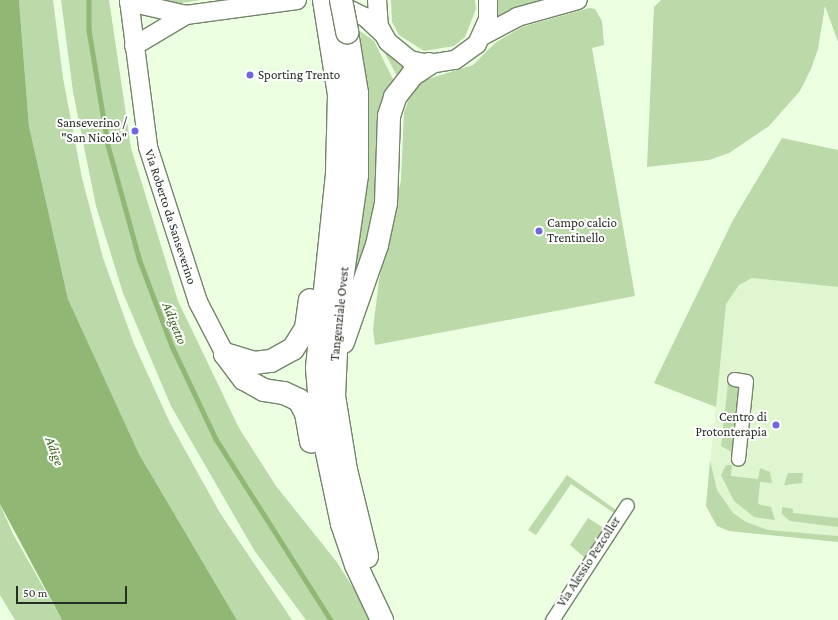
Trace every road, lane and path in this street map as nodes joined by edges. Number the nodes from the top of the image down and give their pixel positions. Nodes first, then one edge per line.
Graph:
1 (297, 0) edge
2 (333, 0) edge
3 (377, 0) edge
4 (488, 0) edge
5 (578, 0) edge
6 (129, 1) edge
7 (186, 15) junction
8 (338, 28) junction
9 (383, 34) junction
10 (482, 36) junction
11 (134, 46) junction
12 (429, 64) junction
13 (332, 211) junction
14 (226, 354) junction
15 (334, 367) junction
16 (734, 379) dead end
17 (738, 459) dead end
18 (627, 505) dead end
19 (342, 524) junction
20 (382, 620) edge
21 (397, 620) edge
22 (552, 620) edge

1 - 7 street
2 - 8 highway, Tangenziale Ovest, bridge
2 - 9 street
3 - 9 street
4 - 10 street
5 - 10 street
6 - 7 street
6 - 11 street, Via Roberto da Sanseverino
7 - 11 street
8 - 13 highway, Tangenziale Ovest
8 - 15 highway, Tangenziale Ovest
9 - 12 street
10 - 12 street
11 - 14 street, Via Roberto da Sanseverino
12 - 15 highway
13 - 14 highway
13 - 19 highway, Tangenziale Ovest
14 - 19 highway
15 - 21 highway, Tangenziale Ovest
16 - 17 street
18 - 22 street, Via Alessio Pezcoller
19 - 20 highway, Tangenziale Ovest

